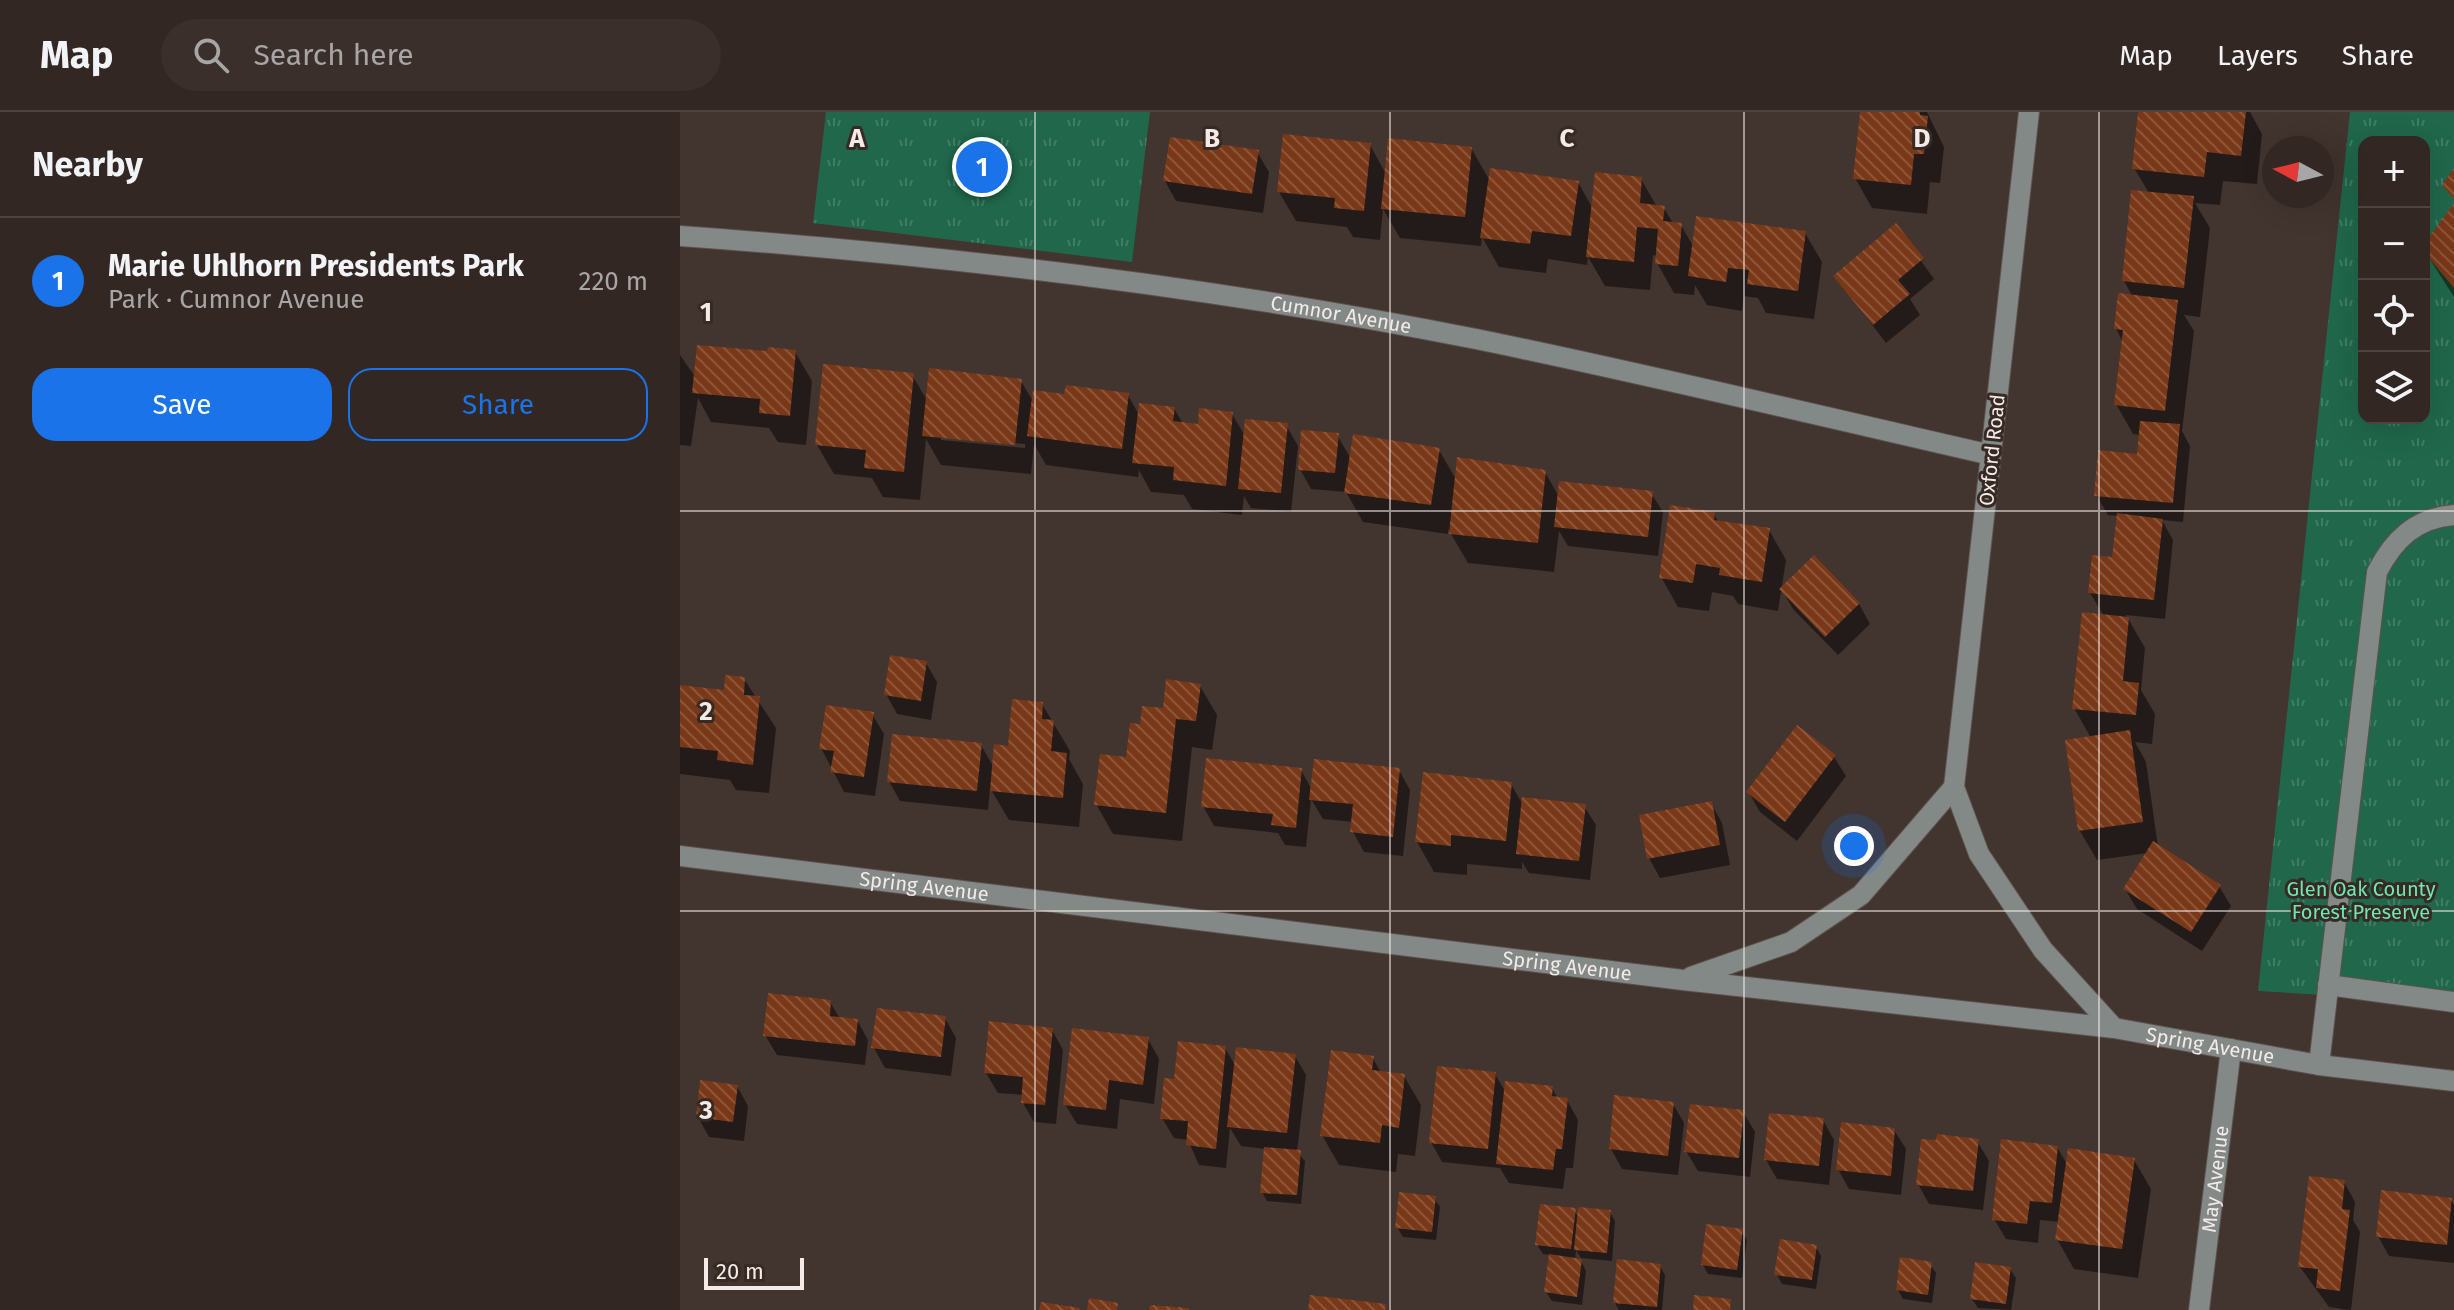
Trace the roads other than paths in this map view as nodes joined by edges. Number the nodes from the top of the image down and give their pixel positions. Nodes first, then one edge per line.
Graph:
1 (2029, 112) edge
2 (680, 236) edge
3 (1991, 455) junction
4 (2454, 515) edge
5 (1954, 787) junction
6 (680, 856) edge
7 (1683, 980) junction
8 (2328, 985) junction
9 (2454, 1002) edge
10 (2114, 1028) junction
11 (2231, 1049) junction
12 (2319, 1065) junction
13 (2454, 1081) edge
14 (2199, 1310) edge

1 - 3 street, Oxford Road
2 - 3 street, Cumnor Avenue
3 - 5 street, Oxford Road
4 - 8 street
5 - 7 street
5 - 10 street, Oxford Road
6 - 7 street, Spring Avenue
7 - 10 street, Spring Avenue
8 - 9 street
8 - 12 street
10 - 11 street, Spring Avenue
11 - 12 street, Spring Avenue
11 - 14 street, May Avenue
12 - 13 street, Spring Avenue

